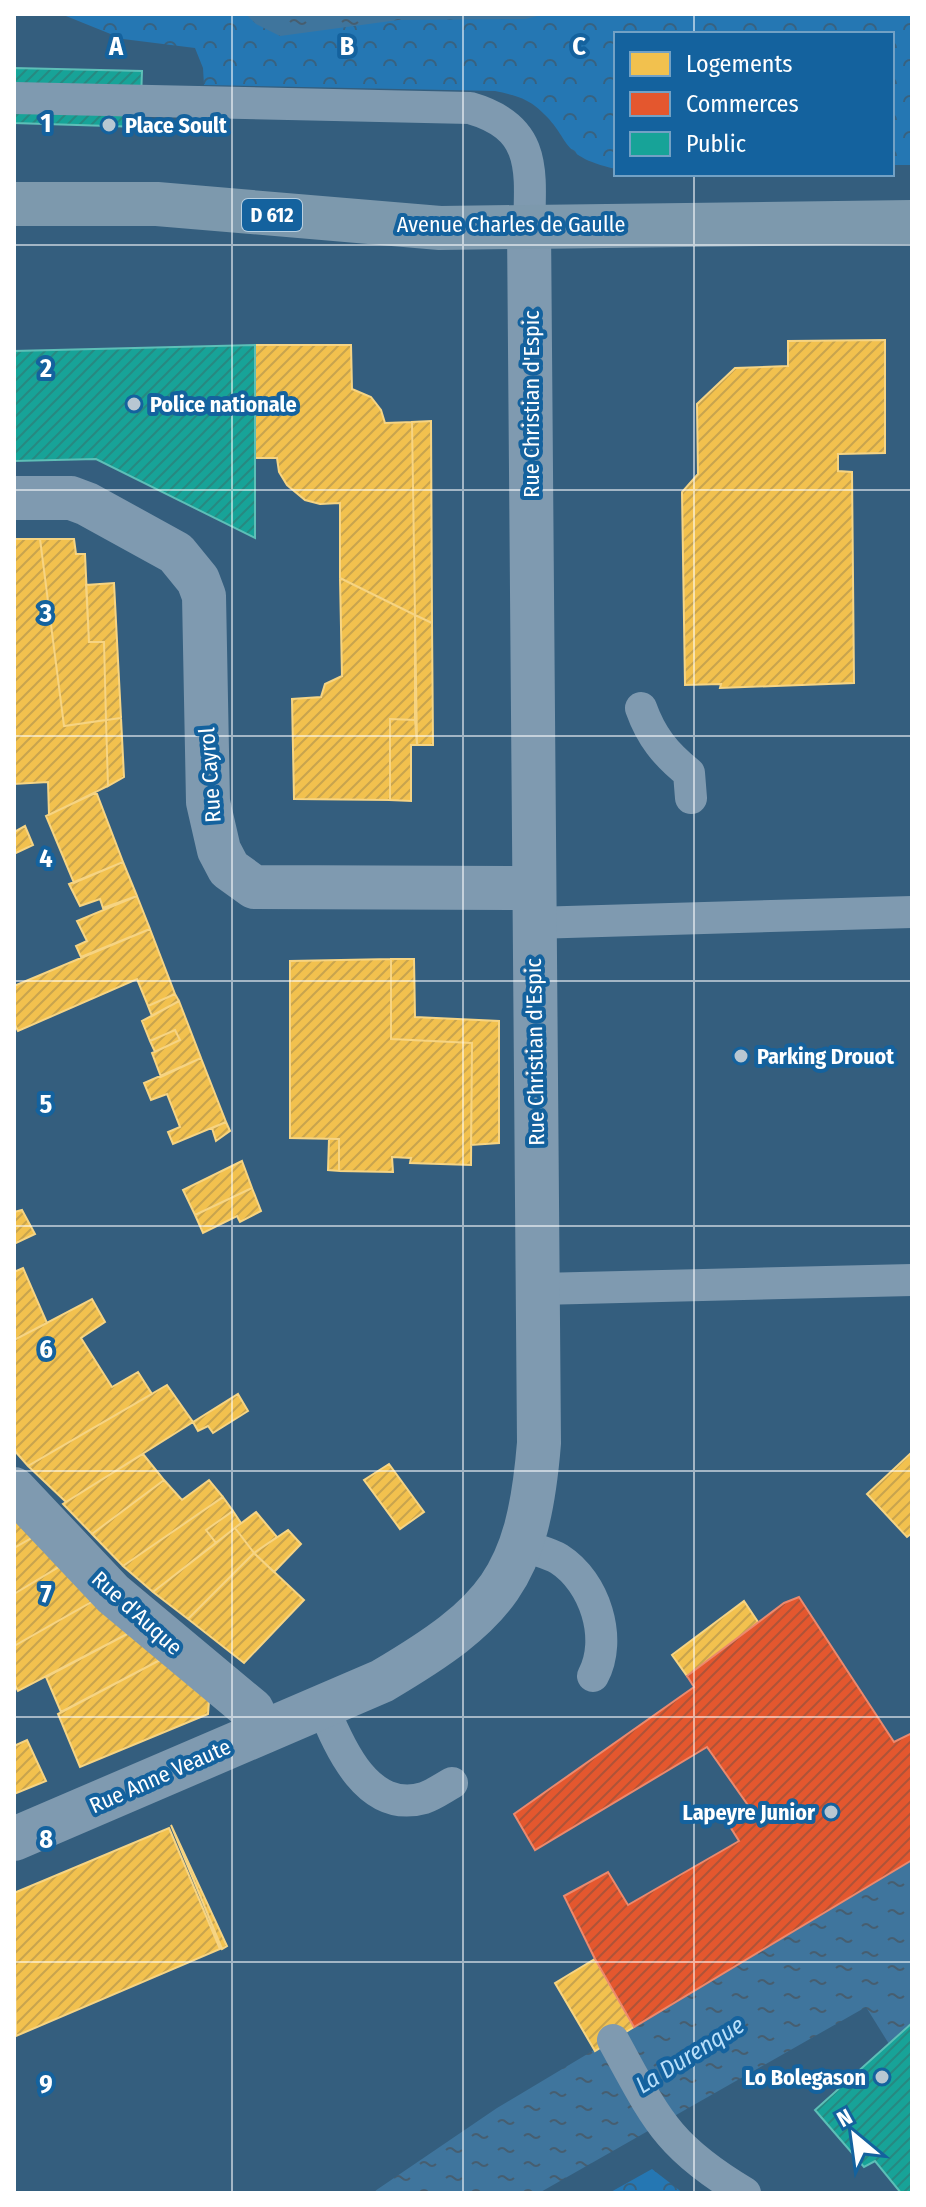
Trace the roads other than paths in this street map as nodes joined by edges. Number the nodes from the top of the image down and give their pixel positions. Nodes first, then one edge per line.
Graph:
1 (14, 98) edge
2 (14, 204) edge
3 (912, 222) edge
4 (529, 227) junction
5 (14, 498) edge
6 (641, 708) dead end
7 (691, 798) dead end
8 (534, 906) junction
9 (912, 912) edge
10 (912, 1280) edge
11 (539, 1289) junction
12 (14, 1489) edge
13 (523, 1545) junction
14 (593, 1676) dead end
15 (323, 1707) junction
16 (261, 1731) junction
17 (452, 1783) dead end
18 (14, 1839) edge
19 (613, 2040) dead end
20 (745, 2193) edge

1 - 4 lane
2 - 4 main road, Avenue Charles de Gaulle / D 612
3 - 4 main road, Avenue Charles de Gaulle / D 612
4 - 8 street, Rue Christian d'Espic
5 - 8 street, Rue Cayrol
6 - 7 lane
8 - 9 lane
8 - 11 street, Rue Christian d'Espic
10 - 11 lane
11 - 13 street, Rue Christian d'Espic
12 - 16 street, Rue d'Auque
13 - 14 lane
13 - 15 street, Rue Christian d'Espic
15 - 16 street, Rue Christian d'Espic
15 - 17 lane
16 - 18 street, Rue Anne Veaute
19 - 20 lane

